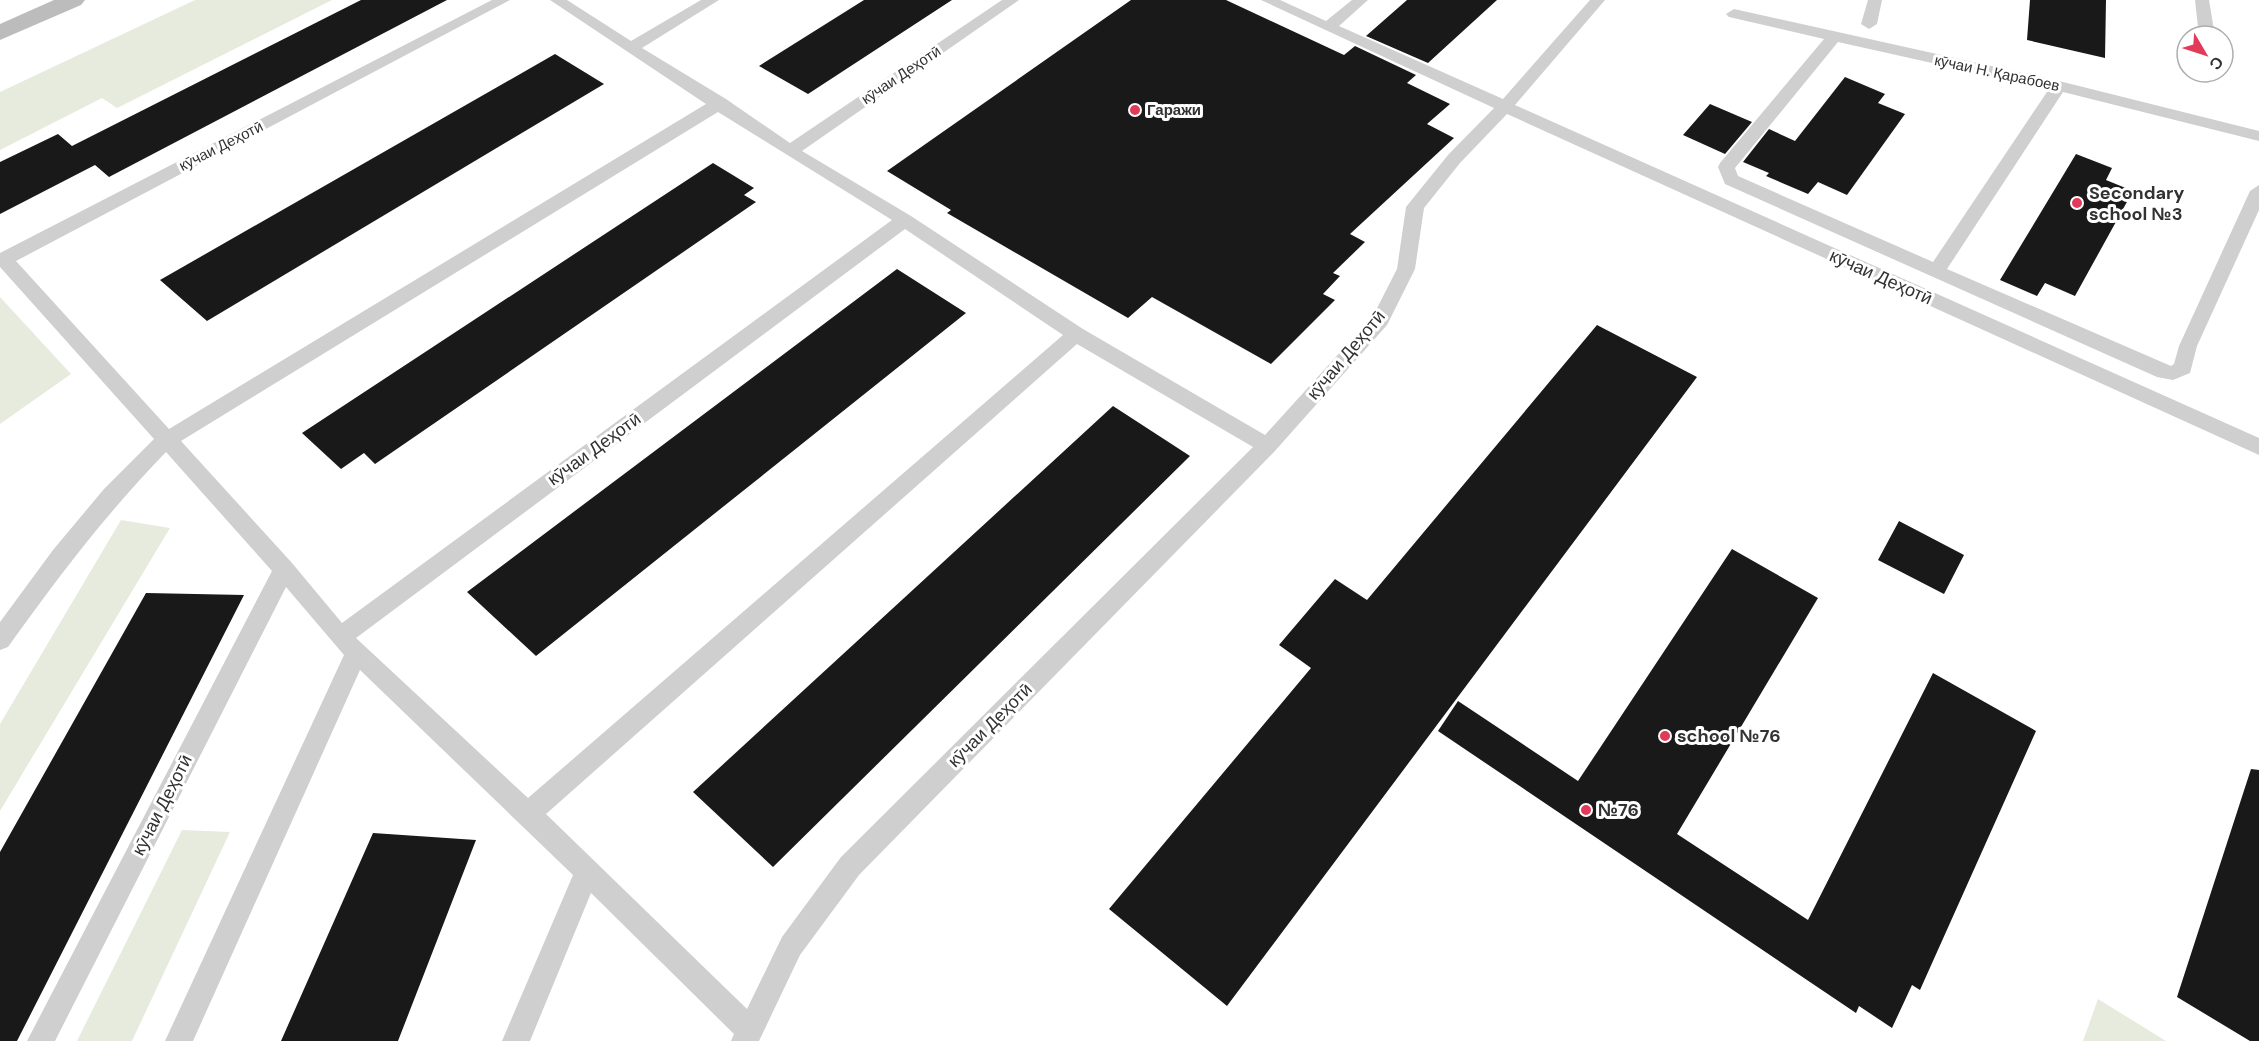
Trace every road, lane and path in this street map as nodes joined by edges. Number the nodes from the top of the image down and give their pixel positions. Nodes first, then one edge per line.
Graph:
1 (73, 0) edge
2 (503, 0) edge
3 (557, 0) edge
4 (712, 0) edge
5 (1012, 0) edge
6 (1268, 0) edge
7 (1361, 0) edge
8 (1598, 0) edge
9 (1875, 0) edge
10 (2202, 0) edge
11 (1734, 14) dead end
12 (1869, 24) dead end
13 (2205, 24) edge
14 (1328, 27) junction
15 (0, 33) edge
16 (1834, 37) junction
17 (631, 48) junction
18 (2059, 86) junction
19 (720, 103) junction
20 (1504, 108) junction
21 (2259, 136) edge
22 (790, 151) junction
23 (2259, 191) edge
24 (905, 220) junction
25 (2, 260) edge
26 (1937, 270) junction
27 (1076, 334) junction
28 (165, 441) junction
29 (1267, 446) junction
30 (2259, 447) edge
31 (284, 569) junction
32 (0, 640) edge
33 (349, 644) junction
34 (528, 814) junction
35 (587, 872) junction
36 (747, 1036) edge
37 (41, 1041) edge
38 (178, 1041) edge
39 (516, 1041) edge

1 - 15 main road
2 - 25 lane, кӯчаи Деҳотӣ
3 - 17 lane
4 - 17 lane
5 - 22 lane, кӯчаи Деҳотӣ
6 - 14 lane, кӯчаи Деҳотӣ
7 - 14 lane
8 - 20 lane, кӯчаи Деҳотӣ
9 - 12 lane
10 - 13 lane
11 - 16 lane, кӯчаи Н. Қарабоев
14 - 20 lane, кӯчаи Деҳотӣ
16 - 18 lane, кӯчаи Н. Қарабоев
16 - 26 lane
17 - 19 lane
18 - 21 lane, кӯчаи Н. Қарабоев
18 - 26 lane
19 - 22 lane
19 - 28 lane
20 - 29 lane, кӯчаи Деҳотӣ
20 - 30 lane, кӯчаи Деҳотӣ
22 - 24 lane
23 - 26 lane
24 - 27 lane
24 - 33 lane, кӯчаи Деҳотӣ
25 - 28 lane, кӯчаи Деҳотӣ
27 - 29 lane
27 - 34 lane
28 - 31 lane, кӯчаи Деҳотӣ
28 - 32 lane
29 - 36 lane, кӯчаи Деҳотӣ
31 - 33 lane, кӯчаи Деҳотӣ
31 - 37 lane, кӯчаи Деҳотӣ
33 - 34 lane, кӯчаи Деҳотӣ
33 - 38 lane, кӯчаи Деҳотӣ
34 - 35 lane, кӯчаи Деҳотӣ
35 - 36 lane, кӯчаи Деҳотӣ
35 - 39 lane

